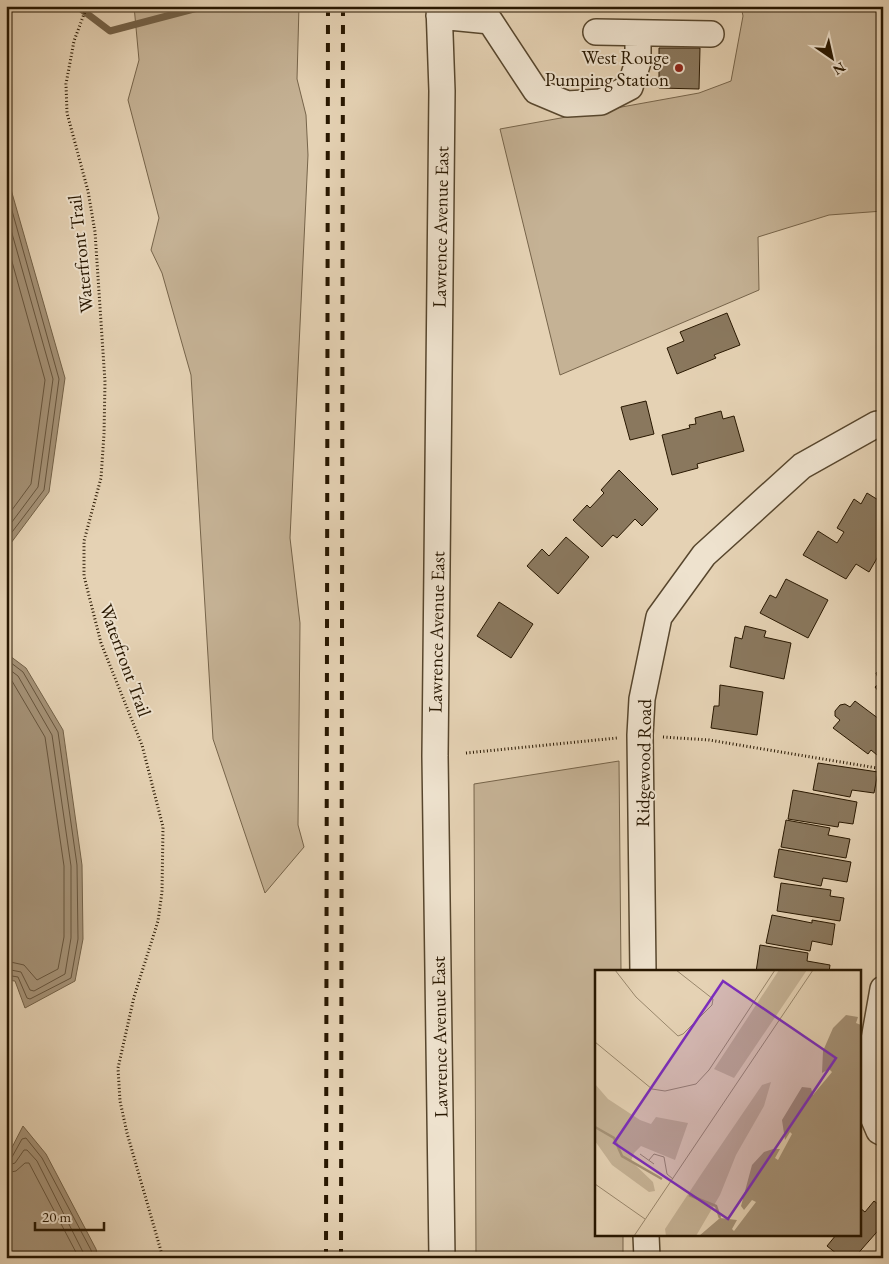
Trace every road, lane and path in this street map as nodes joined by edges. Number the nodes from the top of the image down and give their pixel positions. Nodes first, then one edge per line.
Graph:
1 (88, 6) edge
2 (439, 11) edge
3 (596, 32) dead end
4 (638, 34) junction
5 (711, 34) dead end
6 (883, 424) edge
7 (640, 735) junction
8 (466, 753) dead end
9 (883, 768) edge
10 (643, 970) edge
11 (883, 989) edge
12 (883, 1133) edge
13 (646, 1236) edge
14 (163, 1258) edge
15 (442, 1258) edge
16 (646, 1258) edge

1 - 14 path, Waterfront Trail
2 - 4 street
2 - 15 street, Lawrence Avenue East
3 - 4 street
4 - 5 street
6 - 7 street, Ridgewood Road
7 - 8 path
7 - 9 path
7 - 10 street, Ridgewood Road
11 - 12 street
13 - 16 street

